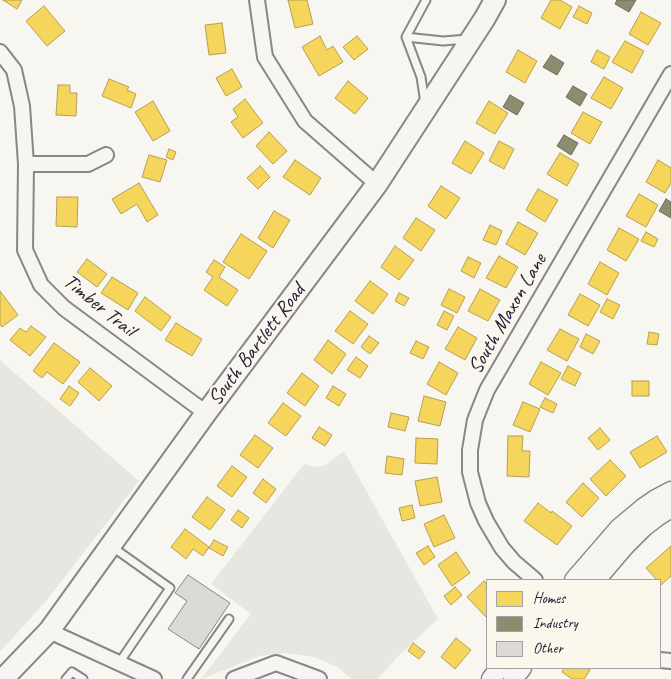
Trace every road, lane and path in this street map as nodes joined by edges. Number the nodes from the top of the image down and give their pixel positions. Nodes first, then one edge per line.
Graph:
1 (257, 0) edge
2 (426, 0) edge
3 (495, 0) edge
4 (406, 37) junction
5 (471, 39) junction
6 (0, 52) edge
7 (671, 74) edge
8 (426, 108) junction
9 (106, 155) dead end
10 (26, 164) junction
11 (377, 184) junction
12 (206, 413) junction
13 (671, 491) edge
14 (671, 508) edge
15 (110, 546) junction
16 (534, 579) edge
17 (575, 579) edge
18 (597, 579) edge
19 (229, 619) dead end
20 (49, 631) junction
21 (119, 663) junction
22 (499, 669) edge
23 (521, 669) edge
24 (3, 679) edge
25 (66, 679) edge
26 (83, 679) edge
27 (154, 679) edge
28 (187, 679) edge
29 (234, 679) edge
30 (318, 679) edge
31 (491, 679) edge
32 (513, 679) edge

1 - 11 street
2 - 4 lane
3 - 5 main road, South Bartlett Road
4 - 5 lane
4 - 8 lane
5 - 8 main road, South Bartlett Road
6 - 10 street, Timber Trail
7 - 16 street, South Maxon Lane
8 - 11 main road, South Bartlett Road
9 - 10 street
10 - 12 street, Timber Trail
11 - 12 main road, South Bartlett Road
12 - 15 main road, South Bartlett Road
13 - 17 street
14 - 18 street
15 - 20 main road, South Bartlett Road
15 - 21 lane
19 - 28 lane
20 - 21 street
20 - 24 main road, South Bartlett Road
21 - 27 street
22 - 31 street
23 - 32 street
25 - 26 lane
29 - 30 street

